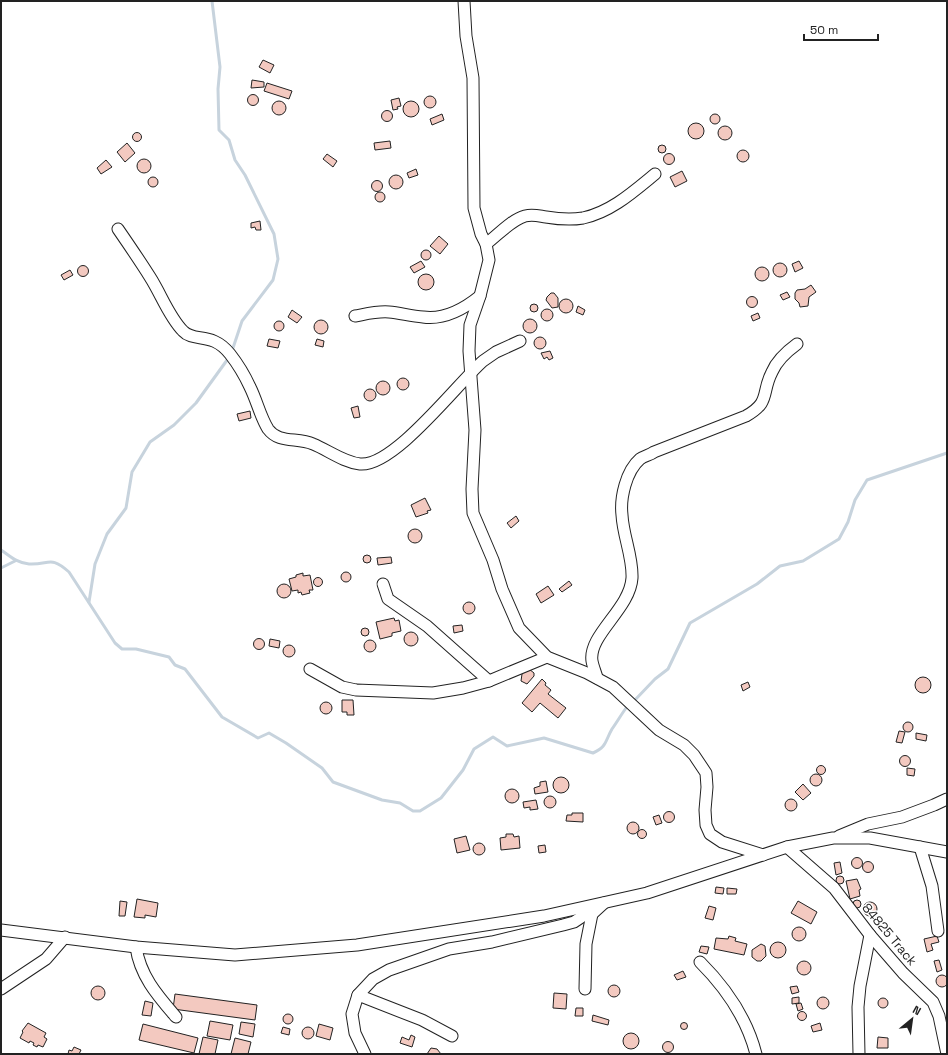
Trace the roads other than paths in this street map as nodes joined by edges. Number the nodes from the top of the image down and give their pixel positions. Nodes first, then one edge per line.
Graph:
1 (464, 1) edge
2 (655, 174) dead end
3 (118, 229) dead end
4 (486, 244) junction
5 (480, 296) junction
6 (355, 316) dead end
7 (520, 341) dead end
8 (797, 344) dead end
9 (470, 373) junction
10 (382, 584) dead end
11 (547, 657) junction
12 (310, 669) dead end
13 (597, 678) junction
14 (489, 681) junction
15 (947, 799) edge
16 (833, 838) junction
17 (787, 847) junction
18 (920, 847) junction
19 (947, 852) edge
20 (763, 855) junction
21 (605, 903) junction
22 (592, 914) junction
23 (1, 930) edge
24 (938, 932) dead end
25 (870, 935) junction
26 (65, 937) junction
27 (136, 947) junction
28 (700, 962) dead end
29 (1, 989) edge
30 (584, 989) dead end
31 (358, 995) junction
32 (176, 1017) dead end
33 (452, 1036) dead end
34 (365, 1054) edge
35 (756, 1054) edge
36 (859, 1054) edge
37 (947, 1054) edge

1 - 4 street
2 - 4 street
3 - 9 street
4 - 5 street
5 - 6 street
5 - 9 street
7 - 9 street
8 - 13 street
9 - 11 street
10 - 14 street
11 - 13 street
11 - 14 street
12 - 14 street
13 - 20 street
15 - 16 street
16 - 17 street
16 - 18 street
17 - 20 street
17 - 25 street, 84825 Track
18 - 19 street
18 - 24 street
20 - 21 street
21 - 22 street
21 - 27 street
22 - 30 street
22 - 31 street
23 - 26 street
25 - 36 street
25 - 37 street, 84825 Track
26 - 27 street
26 - 29 street
27 - 32 street
28 - 35 street
31 - 33 street
31 - 34 street

